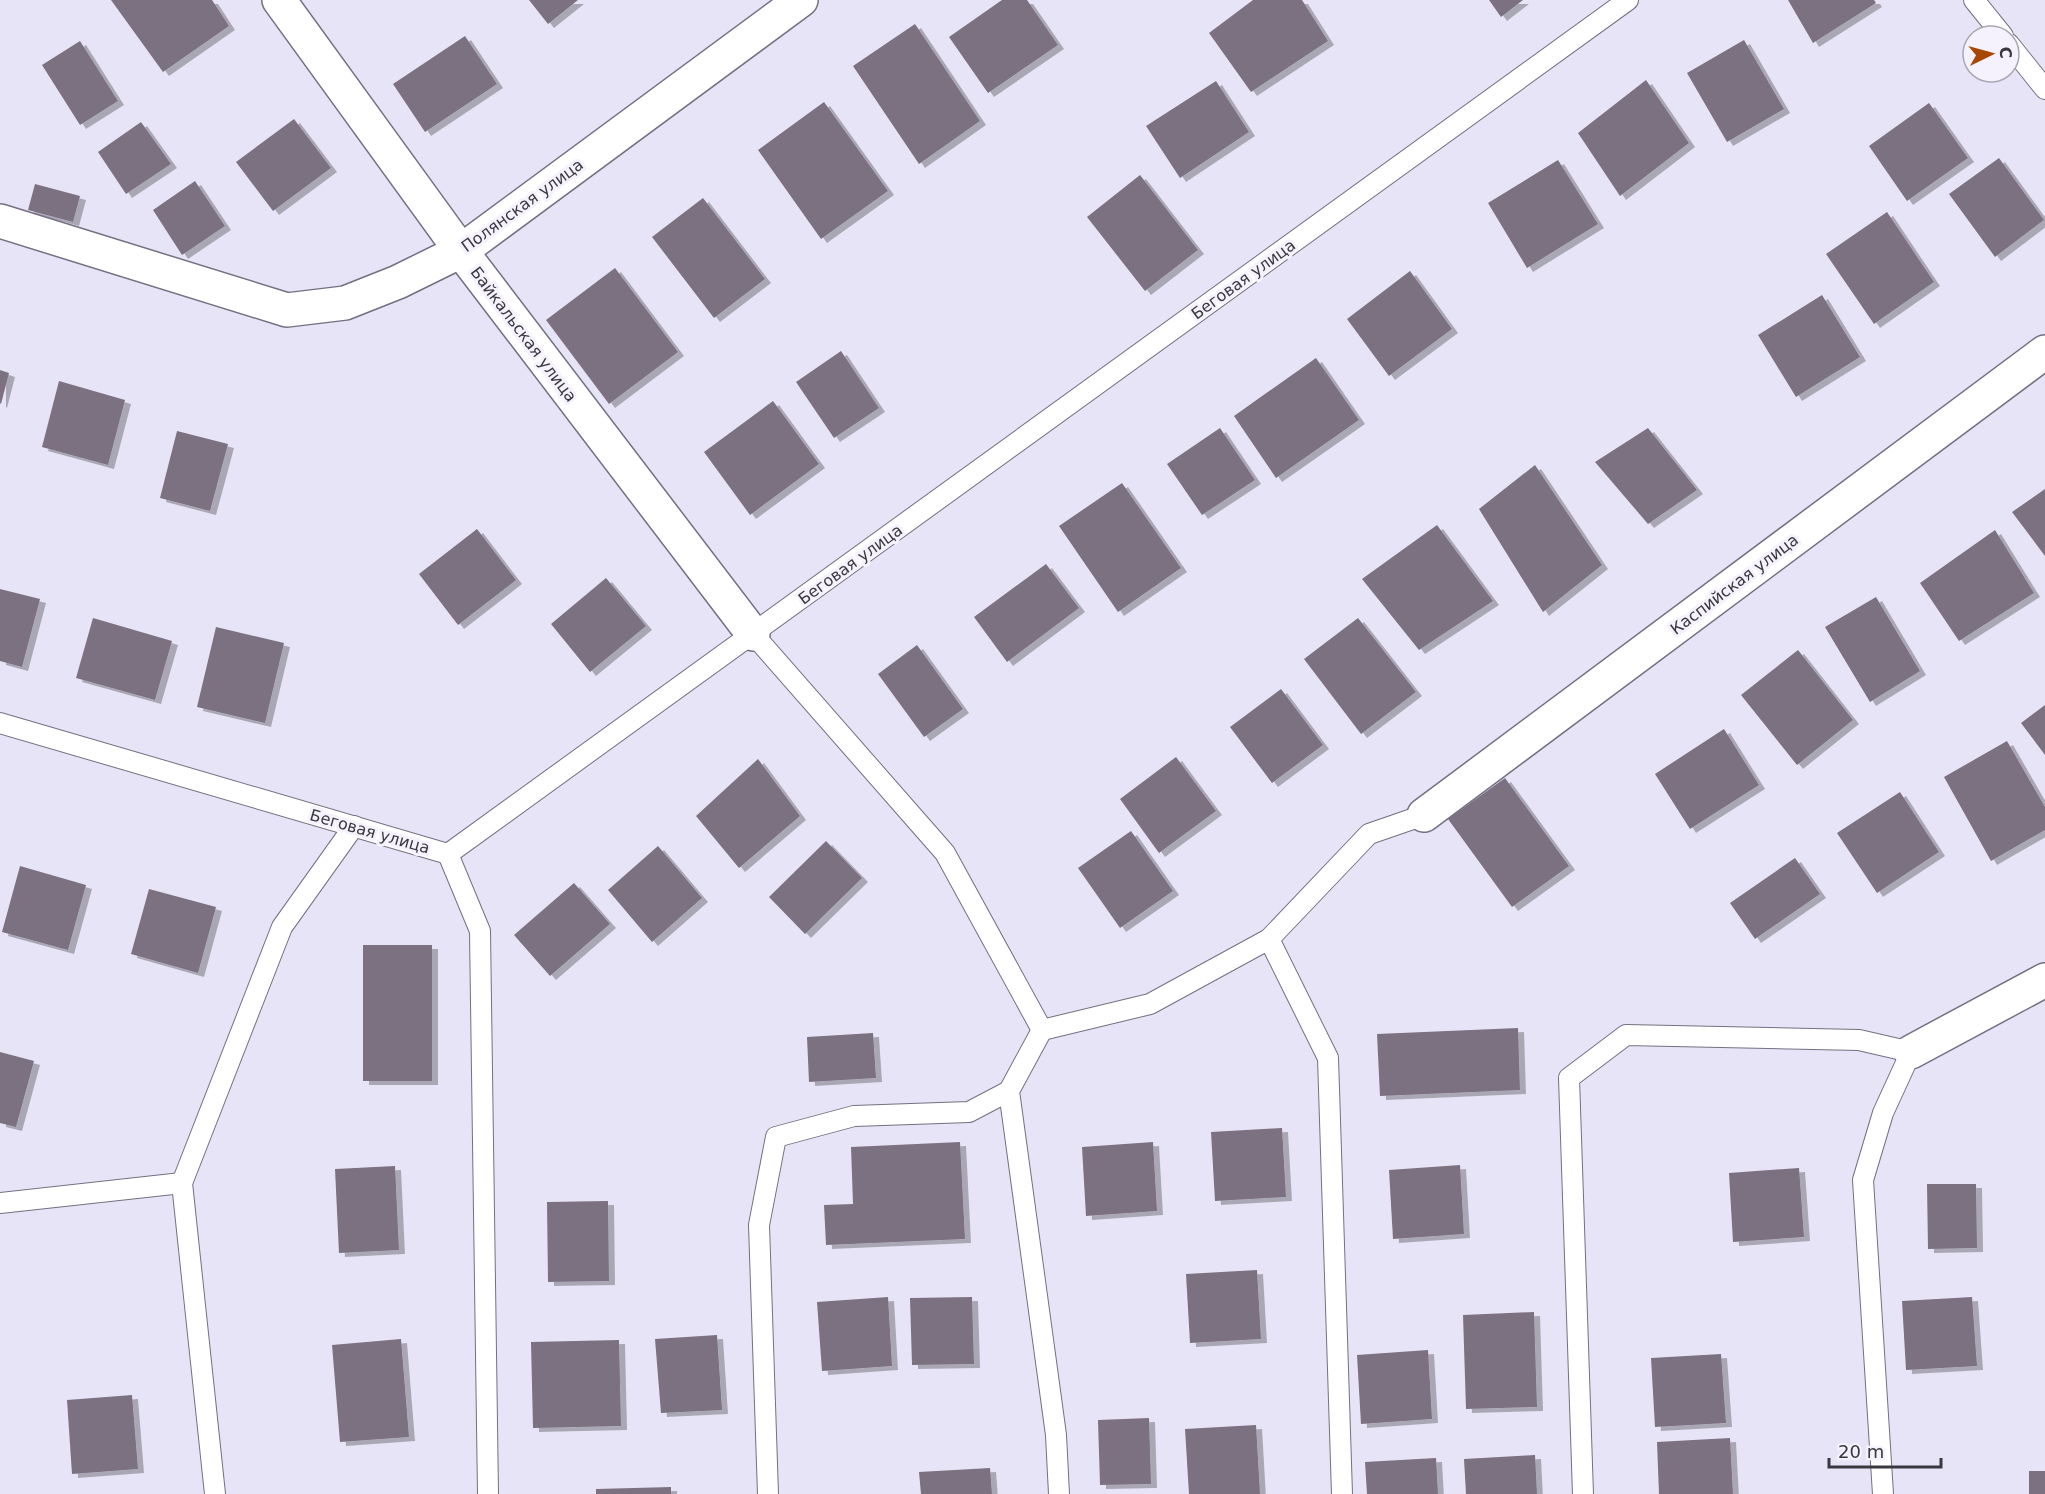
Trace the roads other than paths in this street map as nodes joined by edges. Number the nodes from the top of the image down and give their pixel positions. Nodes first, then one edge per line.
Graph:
1 (279, 0) edge
2 (801, 0) edge
3 (1628, 0) edge
4 (1974, 0) edge
5 (1993, 24) edge
6 (2021, 59) edge
7 (2045, 89) edge
8 (0, 221) edge
9 (461, 251) junction
10 (2045, 352) edge
11 (753, 634) junction
12 (0, 723) edge
13 (1424, 815) joint
14 (354, 826) junction
15 (448, 854) junction
16 (1269, 939) junction
17 (2045, 980) edge
18 (1042, 1030) junction
19 (1911, 1052) junction
20 (1009, 1091) junction
21 (182, 1183) junction
22 (0, 1203) edge
23 (215, 1494) edge
24 (489, 1494) edge
25 (768, 1494) edge
26 (1059, 1494) edge
27 (1342, 1494) edge
28 (1583, 1494) edge
29 (1882, 1494) edge

1 - 9 street, Байкальская улица
2 - 9 street, Полянская улица
3 - 11 lane, Беговая улица
4 - 5 lane
6 - 7 lane
8 - 9 street, Полянская улица
9 - 11 street, Байкальская улица
10 - 13 street, Каспийская улица
11 - 15 lane, Беговая улица
11 - 18 lane
12 - 14 lane, Беговая улица
13 - 16 lane
14 - 15 lane, Беговая улица
14 - 21 lane
15 - 24 lane
16 - 18 lane
16 - 27 lane
17 - 19 street
18 - 20 lane
19 - 28 lane
19 - 29 lane
20 - 25 lane
20 - 26 lane
21 - 22 lane
21 - 23 lane

